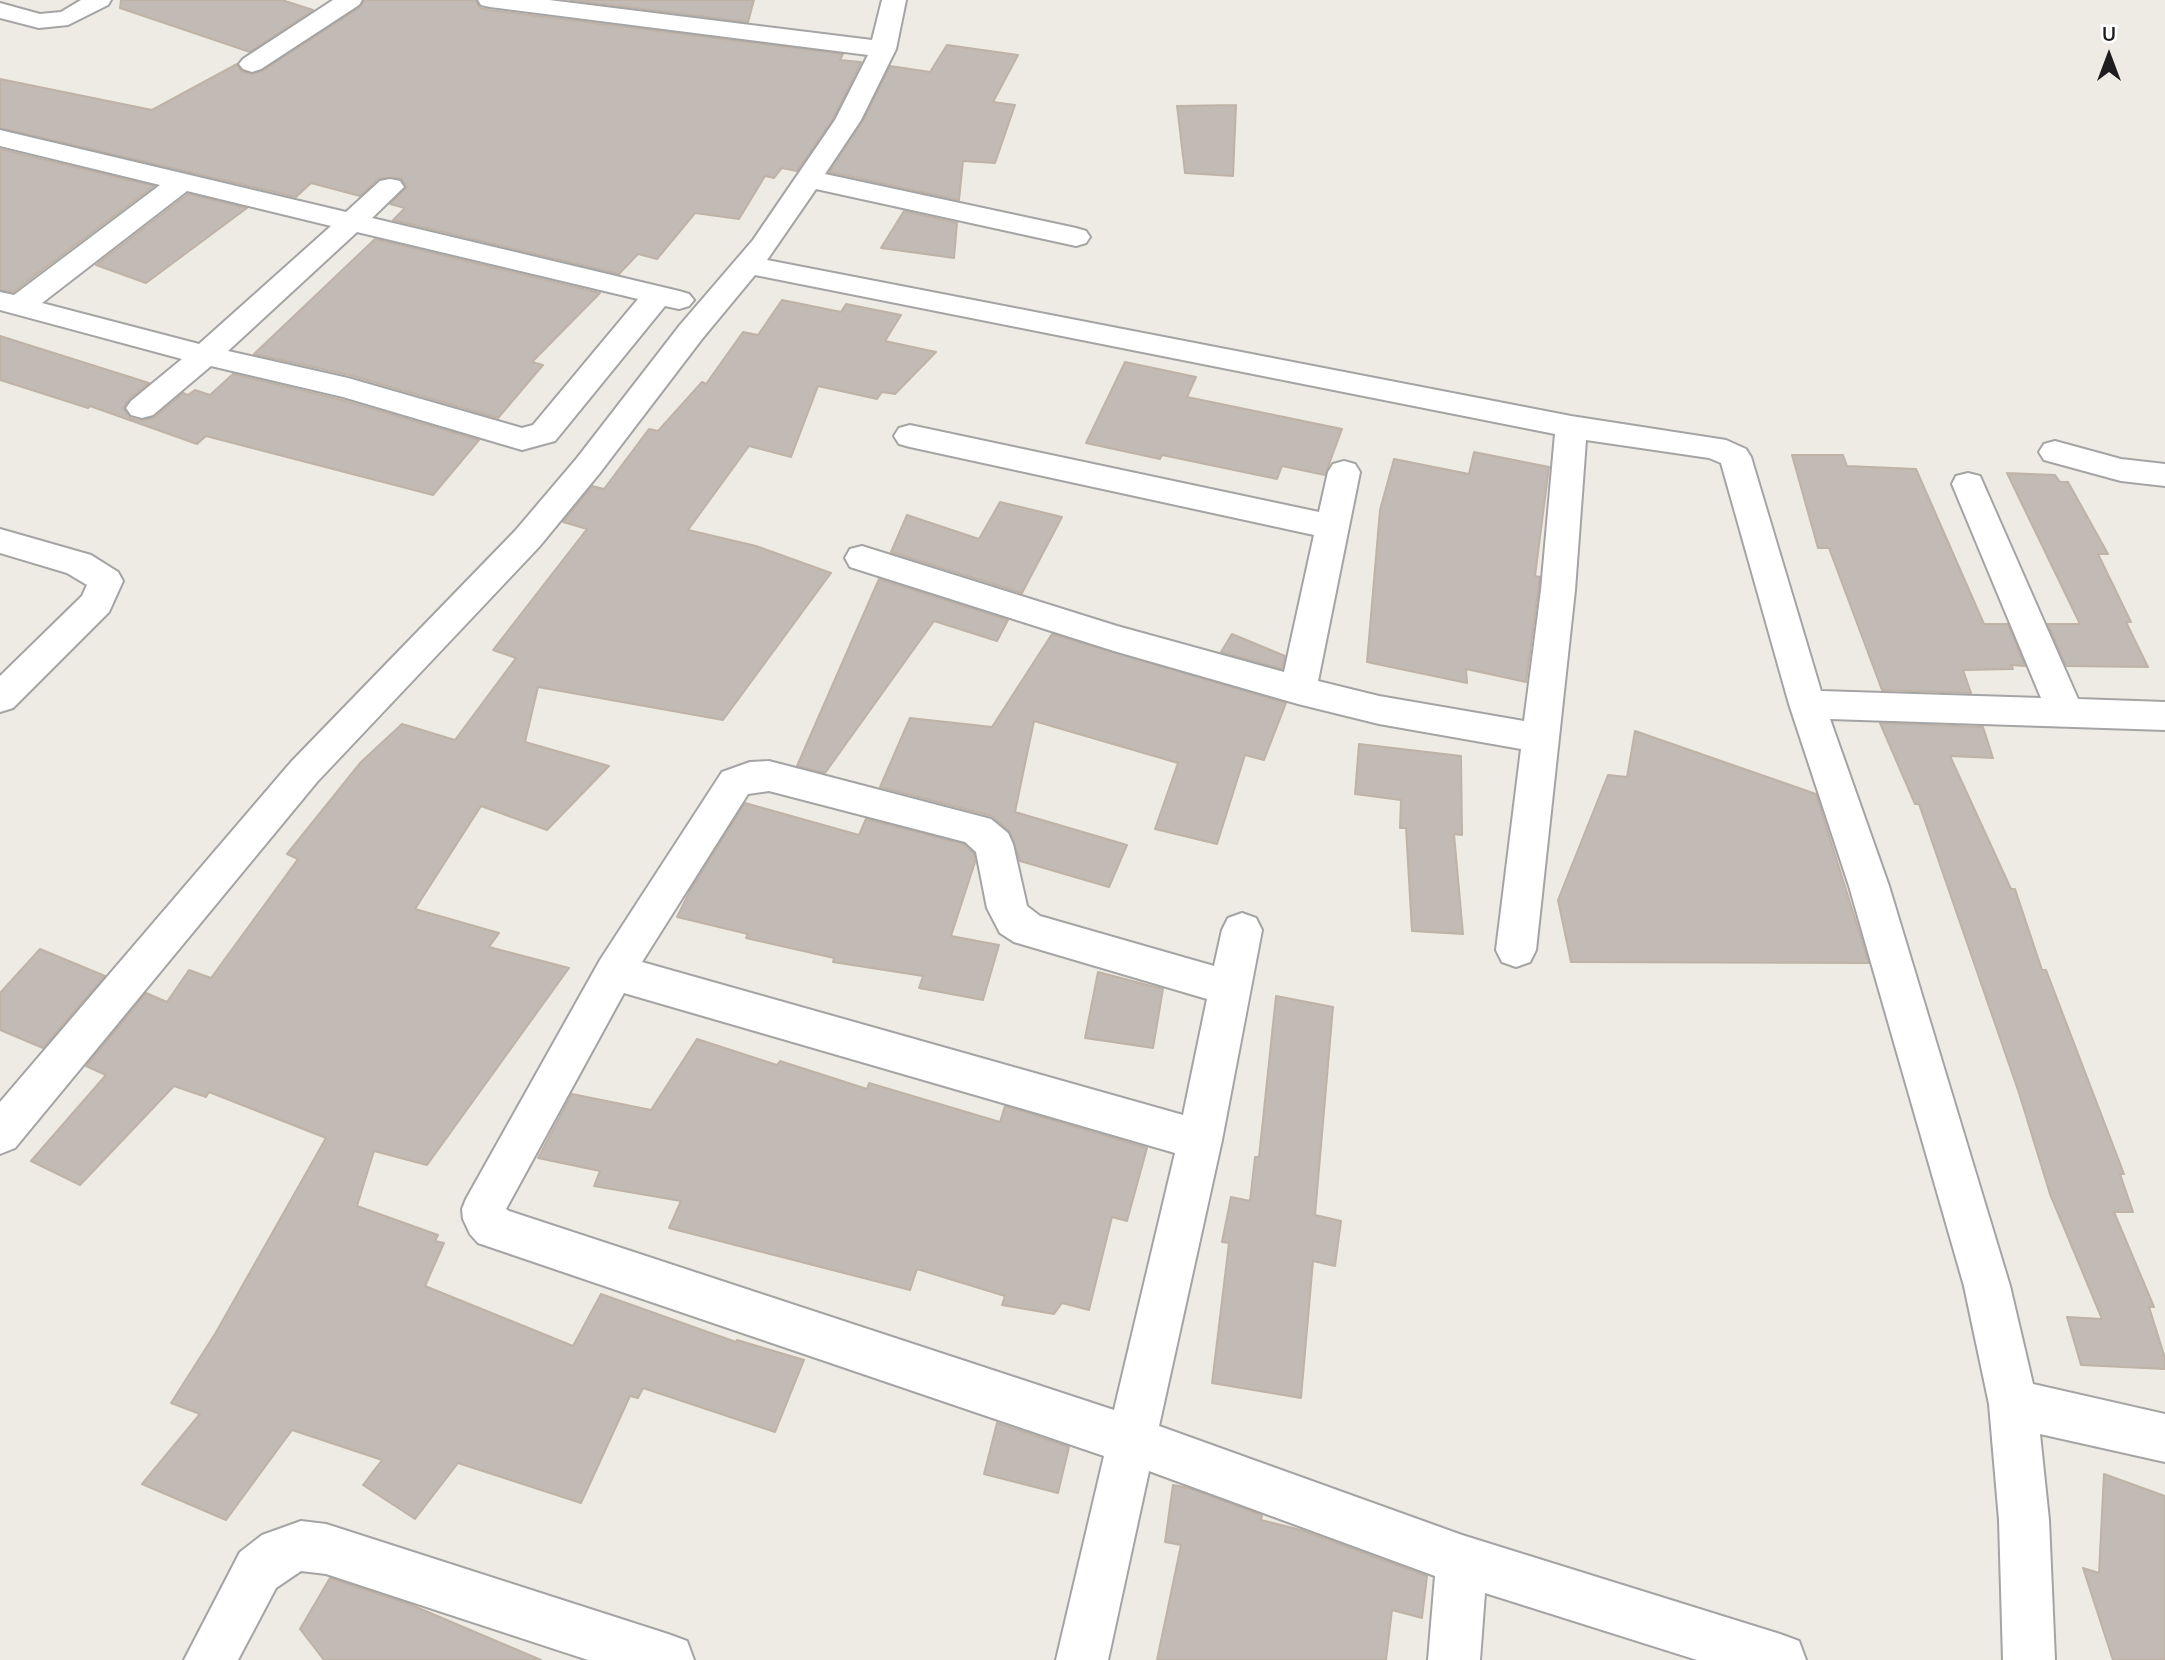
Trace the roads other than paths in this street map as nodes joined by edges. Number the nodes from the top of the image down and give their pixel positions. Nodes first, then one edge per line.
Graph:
1 (99, 0) edge
2 (350, 0) edge
3 (490, 0) edge
4 (894, 0) edge
5 (0, 10) edge
6 (883, 49) junction
7 (252, 64) dead end
8 (0, 138) edge
9 (807, 178) junction
10 (181, 182) junction
11 (390, 187) dead end
12 (350, 222) junction
13 (1076, 237) dead end
14 (746, 265) junction
15 (657, 296) junction
16 (10, 304) edge
17 (713, 307) junction
18 (205, 355) junction
19 (142, 408) dead end
20 (1571, 427) junction
21 (910, 436) dead end
22 (2055, 452) dead end
23 (1343, 472) dead end
24 (2165, 475) edge
25 (1968, 484) dead end
26 (1334, 527) junction
27 (0, 541) edge
28 (862, 558) dead end
29 (1298, 690) junction
30 (0, 698) edge
31 (1807, 704) junction
32 (2065, 711) junction
33 (2165, 716) edge
34 (1541, 738) junction
35 (1242, 930) dead end
36 (1516, 950) dead end
37 (614, 972) junction
38 (1230, 988) junction
39 (0, 1134) edge
40 (1200, 1140) junction
41 (2013, 1404) junction
42 (2165, 1438) edge
43 (1133, 1441) junction
44 (1462, 1560) junction
45 (210, 1660) edge
46 (668, 1660) edge
47 (1082, 1660) edge
48 (1454, 1660) edge
49 (1780, 1660) edge
50 (2029, 1660) edge

1 - 5 street
2 - 7 street
3 - 6 street
4 - 6 street
6 - 9 street
8 - 10 street
9 - 13 street
9 - 14 street
10 - 12 street
10 - 16 street
11 - 12 street
12 - 15 street
12 - 18 street
14 - 17 street
14 - 20 street
15 - 17 street
15 - 18 street
16 - 18 street
17 - 39 street
18 - 19 street
20 - 31 street
20 - 34 street
21 - 26 street
22 - 24 street
23 - 26 street
25 - 32 street
26 - 29 street
27 - 30 street
28 - 29 street
29 - 34 street
31 - 32 street
31 - 41 street
32 - 33 street
34 - 36 street
35 - 38 street
37 - 38 street
37 - 40 street
37 - 43 street
38 - 40 street
40 - 43 street
41 - 42 street
41 - 50 street
43 - 44 street
43 - 47 street
44 - 48 street
44 - 49 street
45 - 46 street

